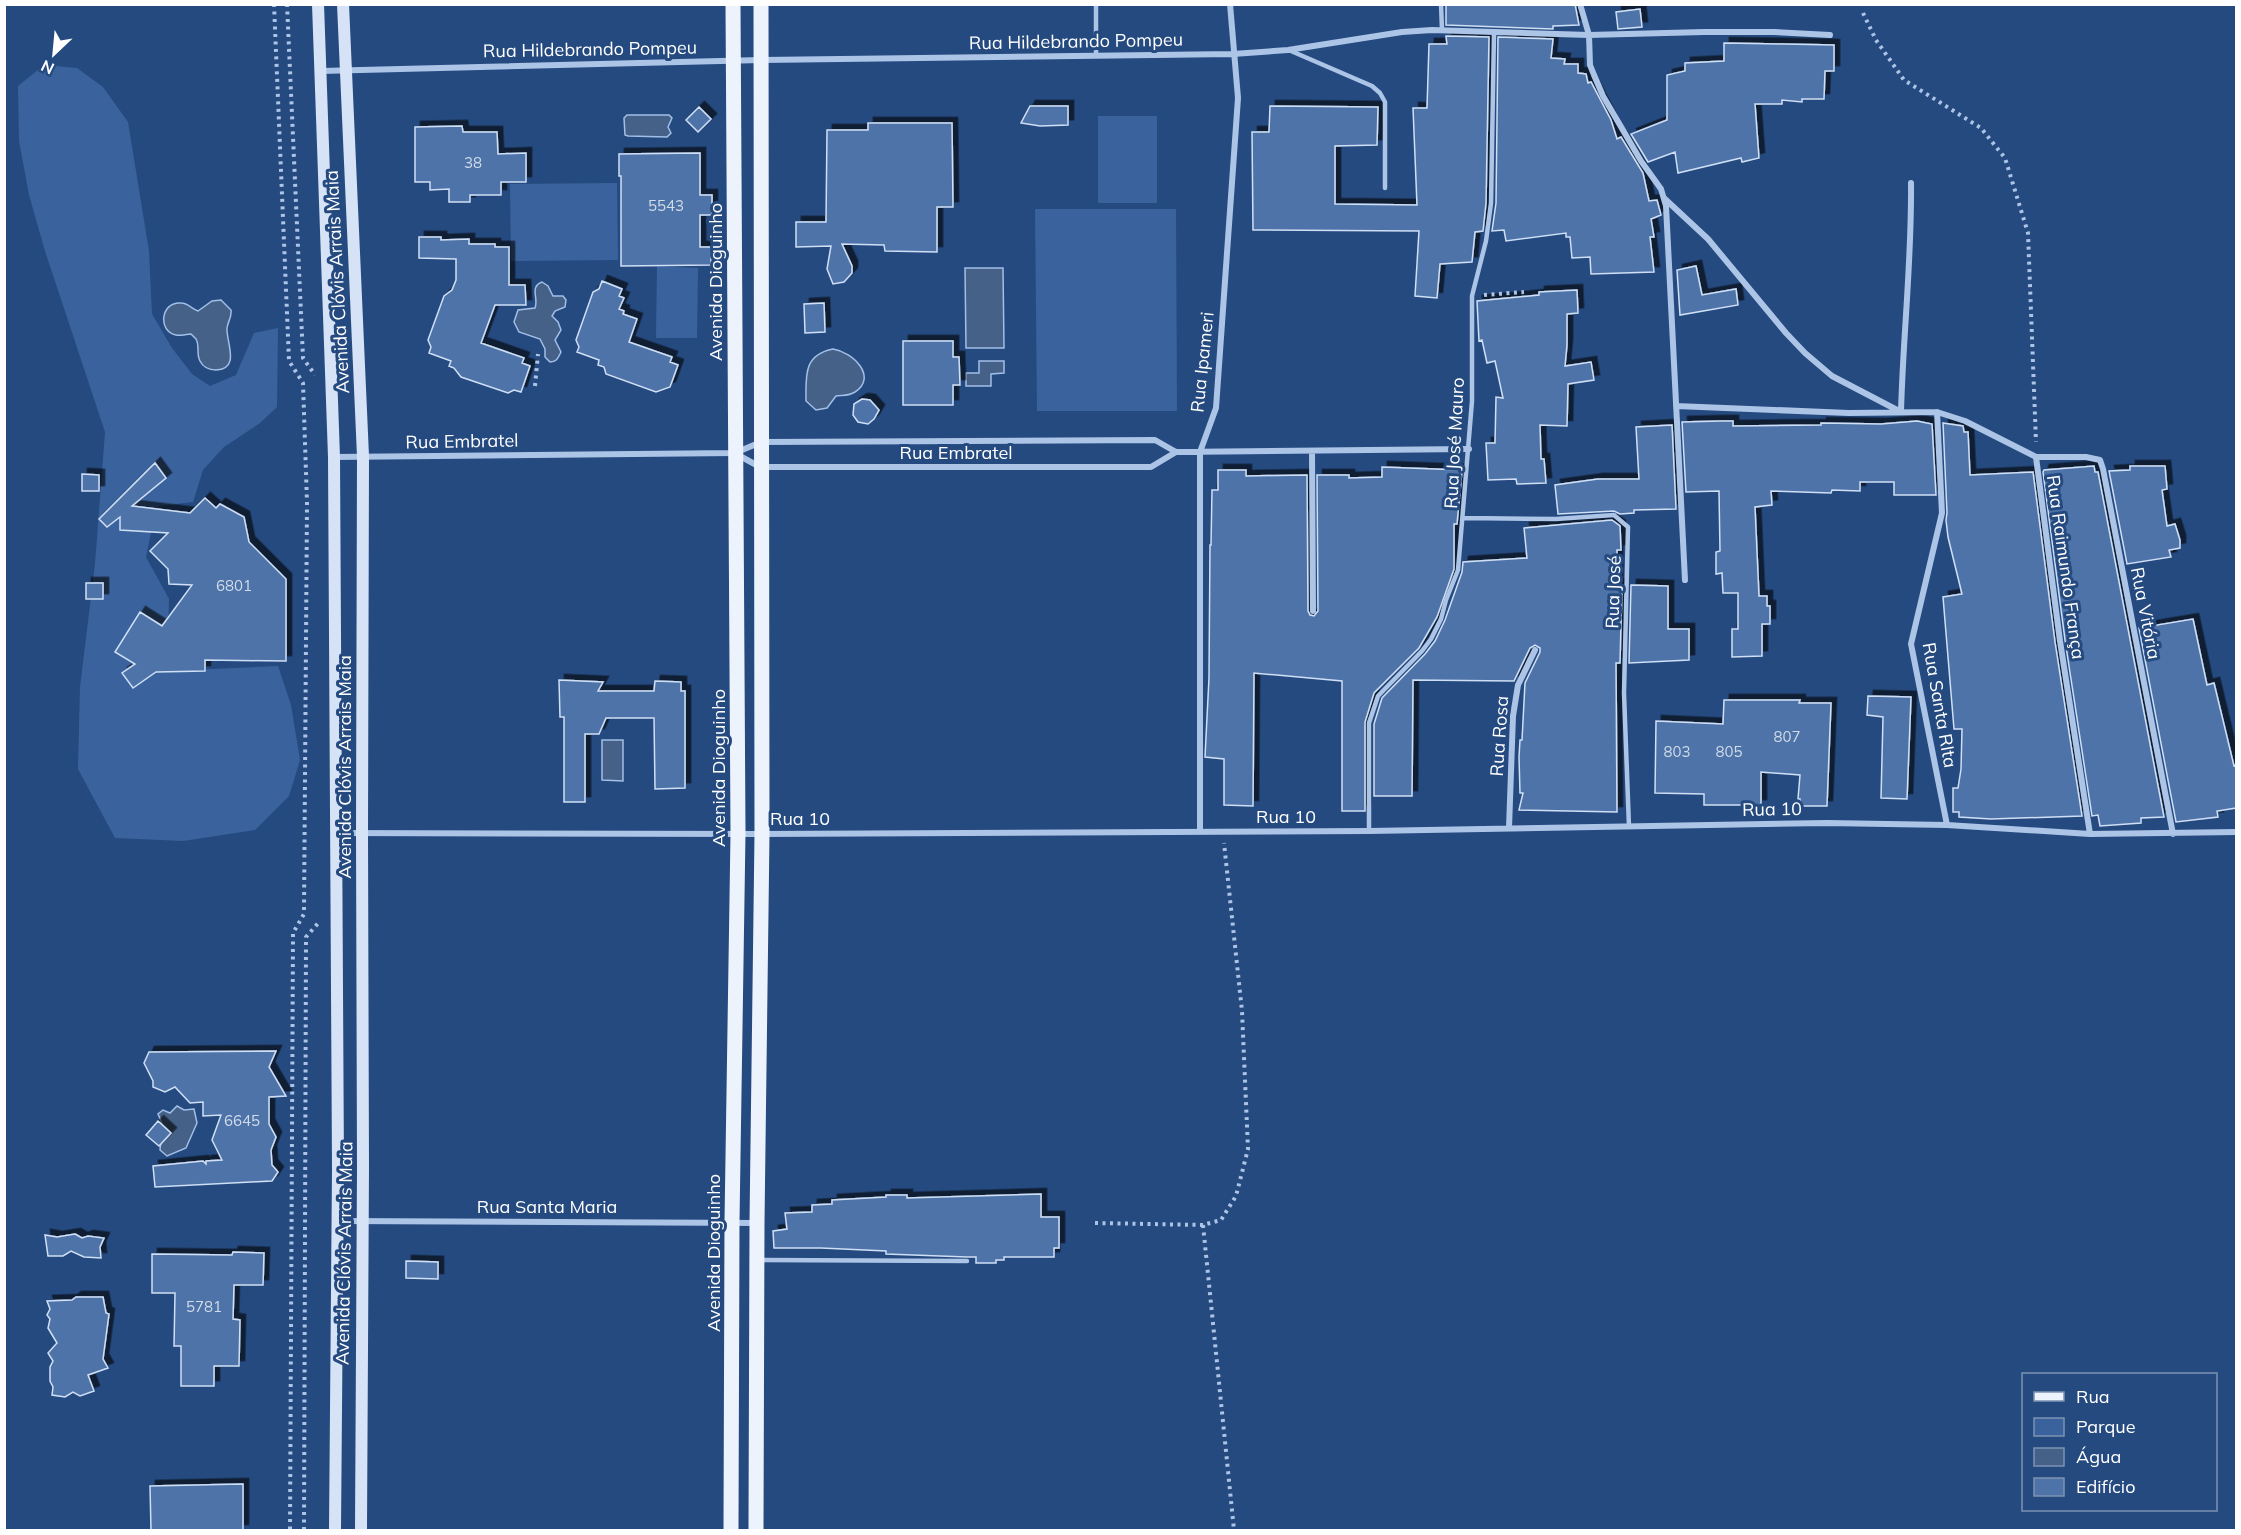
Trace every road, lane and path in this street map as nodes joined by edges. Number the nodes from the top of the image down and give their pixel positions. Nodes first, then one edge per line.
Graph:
1 (274, 4) edge
2 (287, 4) edge
3 (318, 4) edge
4 (343, 4) edge
5 (733, 4) edge
6 (761, 4) edge
7 (1096, 4) edge
8 (1230, 4) edge
9 (1441, 4) edge
10 (1580, 4) edge
11 (1863, 13) dead end
12 (1442, 30) junction
13 (1494, 32) junction
14 (1589, 35) junction
15 (1830, 35) dead end
16 (1288, 50) junction
17 (1233, 54) junction
18 (1096, 56) junction
19 (734, 60) junction
20 (761, 60) junction
21 (345, 70) junction
22 (321, 71) junction
23 (1911, 183) dead end
24 (1384, 188) dead end
25 (1665, 198) junction
26 (1524, 292) dead end
27 (1472, 296) junction
28 (538, 354) dead end
29 (318, 379) dead end
30 (535, 386) dead end
31 (1676, 406) junction
32 (1901, 412) junction
33 (1936, 412) junction
34 (761, 442) junction
35 (1469, 449) junction
36 (1176, 452) junction
37 (1200, 452) junction
38 (1312, 452) junction
39 (735, 453) junction
40 (363, 456) junction
41 (334, 457) junction
42 (2036, 457) junction
43 (760, 467) junction
44 (1464, 518) junction
45 (1685, 580) dead end
46 (1313, 611) dead end
47 (1535, 650) dead end
48 (1947, 825) junction
49 (1629, 827) junction
50 (1509, 828) junction
51 (1200, 831) junction
52 (1223, 831) junction
53 (1369, 831) junction
54 (362, 832) junction
55 (2236, 832) edge
56 (335, 833) junction
57 (738, 833) junction
58 (762, 834) junction
59 (2090, 834) junction
60 (2173, 834) junction
61 (321, 909) dead end
62 (362, 1220) junction
63 (337, 1221) junction
64 (732, 1222) junction
65 (757, 1223) junction
66 (1095, 1223) dead end
67 (1203, 1225) junction
68 (757, 1260) junction
69 (967, 1261) dead end
70 (290, 1530) edge
71 (304, 1530) edge
72 (335, 1530) edge
73 (361, 1530) edge
74 (731, 1530) edge
75 (756, 1530) edge
76 (1234, 1530) edge

1 - 70 path
2 - 29 path
3 - 22 main road, Avenida Clóvis Arrais Maia
4 - 21 main road, Avenida Clóvis Arrais Maia
5 - 19 main road, Avenida Dioguinho
6 - 20 main road
7 - 18 lane
8 - 17 street, Rua Ipameri
9 - 12 lane
10 - 14 street
11 - 42 path
12 - 13 street, Rua Hildebrando Pompeu
12 - 16 street, Rua Hildebrando Pompeu
13 - 14 street, Rua Hildebrando Pompeu
13 - 27 lane, Rua José Mauro
14 - 15 street, Rua Hildebrando Pompeu
14 - 25 street
16 - 17 street, Rua Hildebrando Pompeu
16 - 24 lane
17 - 18 street, Rua Hildebrando Pompeu
17 - 37 street, Rua Ipameri
18 - 20 street, Rua Hildebrando Pompeu
19 - 20 street, Rua Hildebrando Pompeu
19 - 21 street, Rua Hildebrando Pompeu
19 - 39 main road, Avenida Dioguinho
20 - 34 main road
21 - 22 street, Rua Hildebrando Pompeu
21 - 40 main road, Avenida Clóvis Arrais Maia
22 - 41 main road, Avenida Clóvis Arrais Maia
23 - 32 street
25 - 31 street
25 - 32 street
26 - 27 path
27 - 35 lane, Rua José Mauro
28 - 30 path
31 - 32 street, Rua Raimundo França
31 - 45 street
32 - 33 street, Rua Raimundo França
33 - 42 street, Rua Raimundo França
33 - 48 street, Rua Santa RIta
34 - 36 street, Rua Embratel
34 - 39 street, Rua Embratel
34 - 43 main road
35 - 38 street, Rua Embratel
35 - 44 lane, Rua José Mauro
36 - 37 street, Rua Embratel
36 - 43 street, Rua Embratel
37 - 38 street, Rua Embratel
37 - 51 street, Rua Ipameri
38 - 46 street
39 - 40 street, Rua Embratel
39 - 43 street, Rua Embratel
39 - 57 main road, Avenida Dioguinho
40 - 41 street, Rua Embratel
40 - 54 main road, Avenida Clóvis Arrais Maia
41 - 56 main road, Avenida Clóvis Arrais Maia
42 - 59 street, Rua Raimundo França
42 - 60 street, Rua Vitória
43 - 58 main road
44 - 49 lane, Rua José
44 - 53 lane, Rua José Mauro
47 - 50 street, Rua Rosa
48 - 49 street, Rua 10
48 - 59 street, Rua 10
49 - 50 street, Rua 10
50 - 53 street, Rua 10
51 - 52 street, Rua 10
51 - 58 street, Rua 10
52 - 53 street, Rua 10
52 - 67 path
54 - 56 street, Rua 10
54 - 57 street, Rua 10
54 - 62 main road, Avenida Clóvis Arrais Maia
55 - 60 street, Rua 10
56 - 63 main road, Avenida Clóvis Arrais Maia
57 - 58 street, Rua 10
57 - 64 main road, Avenida Dioguinho
58 - 65 main road
59 - 60 street, Rua 10
61 - 71 path
62 - 63 street, Rua Santa Maria
62 - 64 street, Rua Santa Maria
62 - 73 main road, Avenida Clóvis Arrais Maia
63 - 72 main road, Avenida Clóvis Arrais Maia
64 - 65 street, Rua Santa Maria
64 - 74 main road, Avenida Dioguinho
65 - 68 main road
66 - 67 path
67 - 76 path
68 - 69 lane
68 - 75 main road

